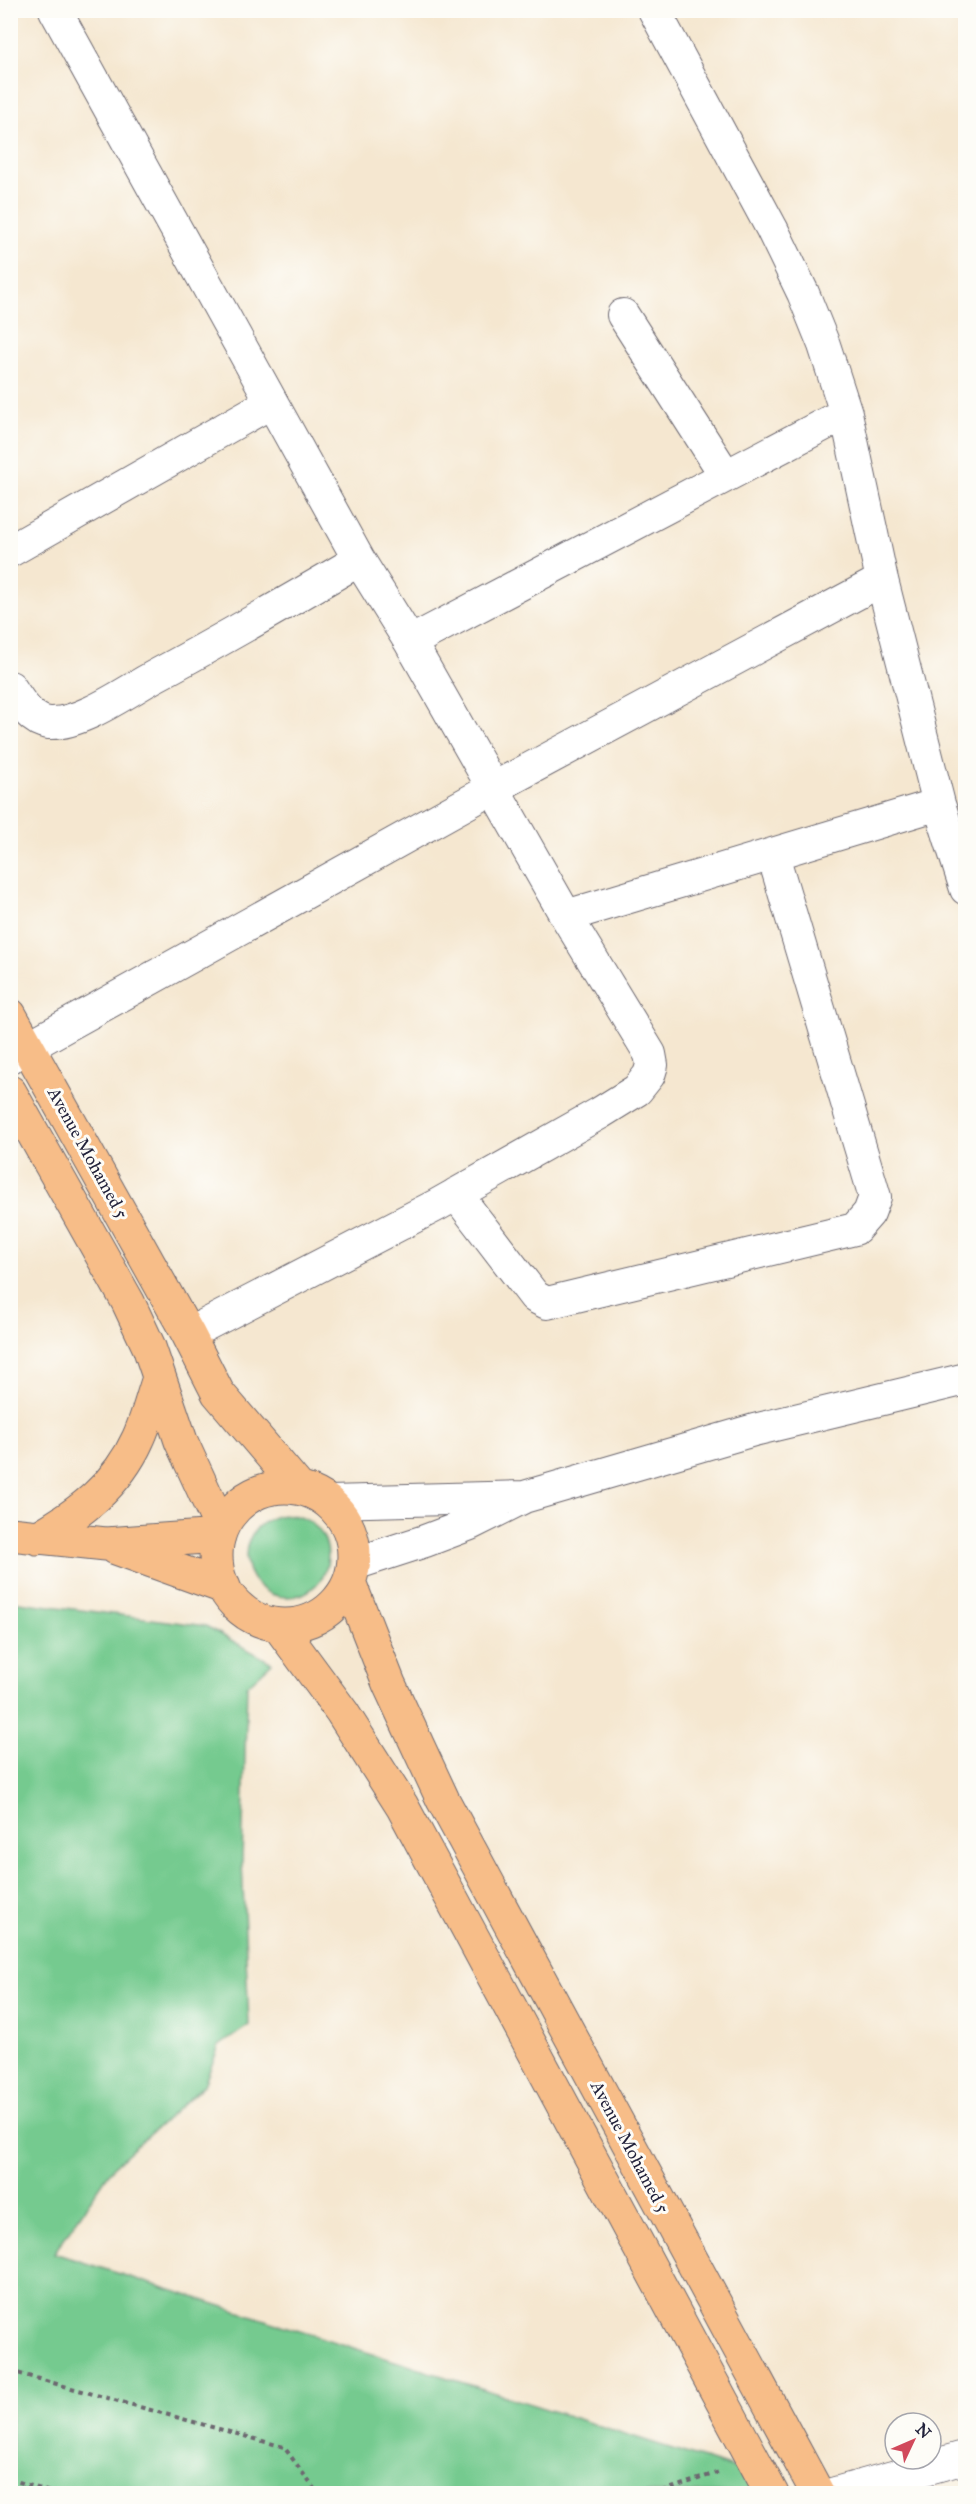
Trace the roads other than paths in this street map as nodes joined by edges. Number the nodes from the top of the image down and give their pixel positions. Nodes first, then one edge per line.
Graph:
1 (55, 10) edge
2 (654, 10) edge
3 (622, 315) dead end
4 (270, 402) junction
5 (846, 413) junction
6 (726, 476) junction
7 (10, 551) edge
8 (359, 561) junction
9 (882, 580) junction
10 (410, 642) junction
11 (10, 687) edge
12 (492, 789) junction
13 (939, 804) junction
14 (773, 855) junction
15 (966, 889) edge
16 (566, 916) junction
17 (10, 1015) edge
18 (20, 1052) edge
19 (10, 1092) edge
20 (456, 1194) junction
21 (188, 1334) junction
22 (159, 1378) junction
23 (966, 1379) edge
24 (299, 1488) junction
25 (524, 1497) junction
26 (329, 1502) junction
27 (220, 1532) junction
28 (24, 1536) edge
29 (106, 1544) junction
30 (352, 1573) junction
31 (224, 1587) junction
32 (278, 1625) junction
33 (966, 2457) edge
34 (772, 2493) edge
35 (818, 2493) edge
36 (834, 2493) edge

1 - 4 street
2 - 5 street
3 - 6 street
4 - 7 street
4 - 8 street
5 - 6 street
5 - 9 street
6 - 10 street
8 - 10 street
8 - 11 street
9 - 12 street
9 - 13 street
10 - 12 street
12 - 16 street
12 - 18 street
13 - 14 street
13 - 15 street
14 - 16 street
14 - 20 street
16 - 20 street
17 - 18 main road, Avenue Mohamed 5
18 - 21 main road, Avenue Mohamed 5
19 - 22 main road, Avenue Mohamed 5
20 - 21 street
21 - 24 main road, Avenue Mohamed 5
22 - 27 main road, Avenue Mohamed 5
22 - 28 main road
23 - 25 street
24 - 26 main road
24 - 27 main road
25 - 26 street
25 - 30 street
26 - 30 main road
27 - 29 main road
27 - 31 main road
28 - 29 main road
29 - 31 main road
30 - 32 main road
30 - 35 main road, Avenue Mohamed 5
31 - 32 main road
32 - 34 main road
33 - 36 street

